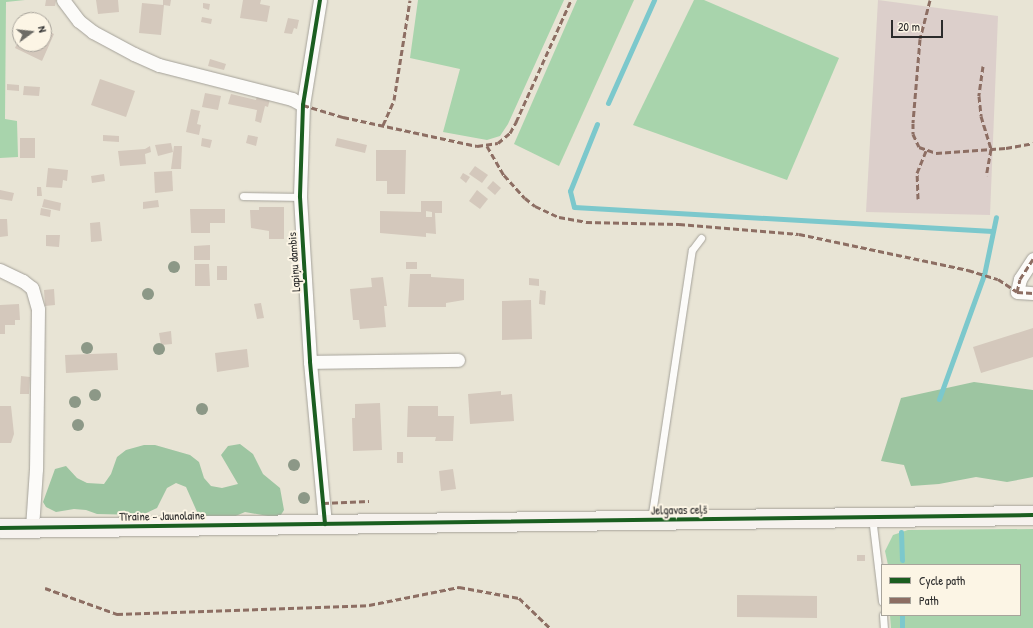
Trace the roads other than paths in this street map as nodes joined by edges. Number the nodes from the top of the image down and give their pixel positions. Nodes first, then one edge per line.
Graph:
1 (63, 0) edge
2 (320, 0) edge
3 (303, 105) junction
4 (242, 196) dead end
5 (300, 197) junction
6 (701, 238) dead end
7 (1033, 259) edge
8 (0, 270) edge
9 (1033, 293) edge
10 (458, 360) dead end
11 (310, 362) junction
12 (1033, 515) edge
13 (872, 517) junction
14 (651, 520) junction
15 (325, 524) junction
16 (32, 527) junction
17 (0, 528) edge
18 (881, 593) edge
19 (883, 616) edge
20 (884, 628) edge

1 - 3 street
2 - 3 street, Lapiņu dambis
3 - 5 street, Lapiņu dambis
4 - 5 lane
5 - 11 street, Lapiņu dambis
6 - 14 lane
7 - 9 street
8 - 16 street
10 - 11 street
11 - 15 street, Lapiņu dambis
12 - 13 main road, Jelgavas ceļš
13 - 14 main road, Jelgavas ceļš
13 - 18 lane
14 - 15 main road, Jelgavas ceļš
15 - 16 main road, Tīraine - Jaunolaine
16 - 17 main road, Tīraine - Jaunolaine
19 - 20 lane

